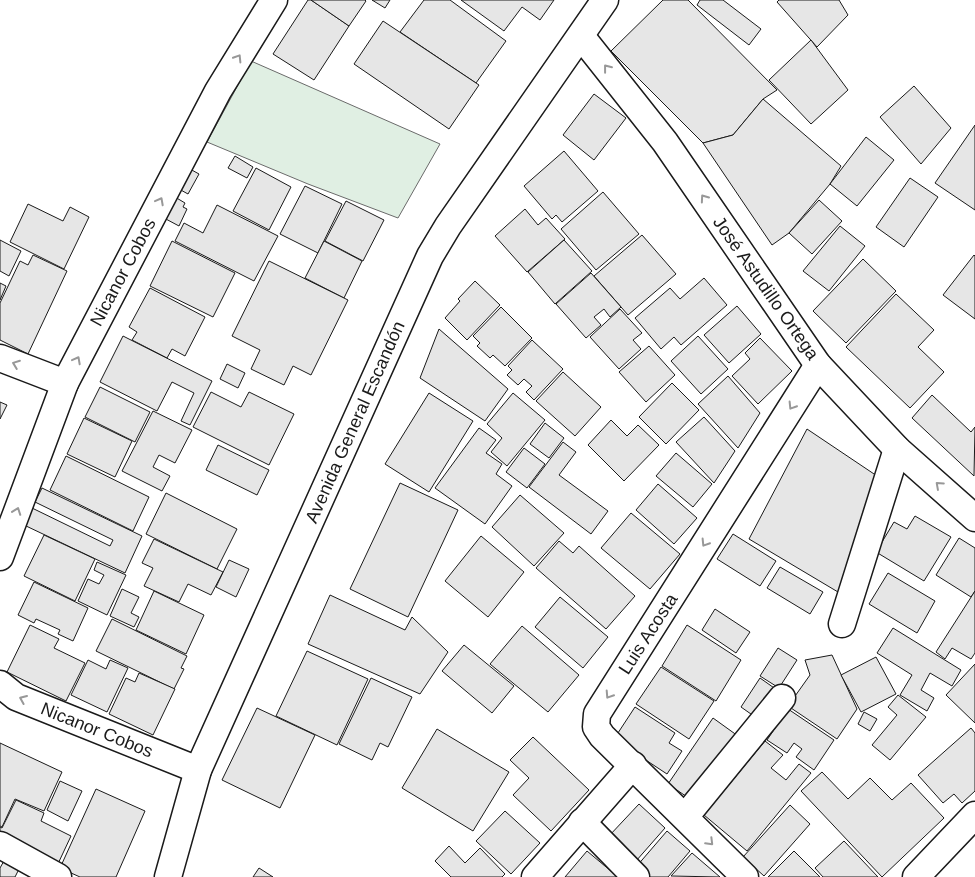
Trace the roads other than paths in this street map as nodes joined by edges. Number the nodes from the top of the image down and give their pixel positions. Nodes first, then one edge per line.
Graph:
1 (274, 0) edge
2 (605, 0) edge
3 (581, 36) junction
4 (0, 358) edge
5 (818, 365) junction
6 (65, 383) junction
7 (897, 449) junction
8 (974, 516) edge
9 (0, 556) edge
10 (842, 624) dead end
11 (0, 684) edge
12 (782, 698) dead end
13 (633, 765) junction
14 (198, 770) junction
15 (975, 815) edge
16 (685, 817) junction
17 (582, 822) junction
18 (0, 845) edge
19 (58, 877) edge
20 (168, 877) edge
21 (534, 877) edge
22 (636, 877) edge
23 (745, 877) edge
24 (916, 877) edge

6 -> 1 street, Nicanor Cobos
2 - 3 street, Avenida General Escandón
5 -> 3 street, José Astudillo Ortega
3 - 14 street, Avenida General Escandón
6 -> 4 street
5 - 7 street, José Astudillo Ortega
5 -> 13 street, Luis Acosta
9 -> 6 street, Nicanor Cobos
8 -> 7 street, José Astudillo Ortega
7 - 10 street
14 -> 11 street, Nicanor Cobos
12 - 16 street
13 - 16 street, Luis Acosta
13 - 17 street
14 - 20 street, Avenida General Escandón
15 - 24 street
16 -> 23 street, Luis Acosta
17 - 21 street
17 - 22 street
18 - 19 street

